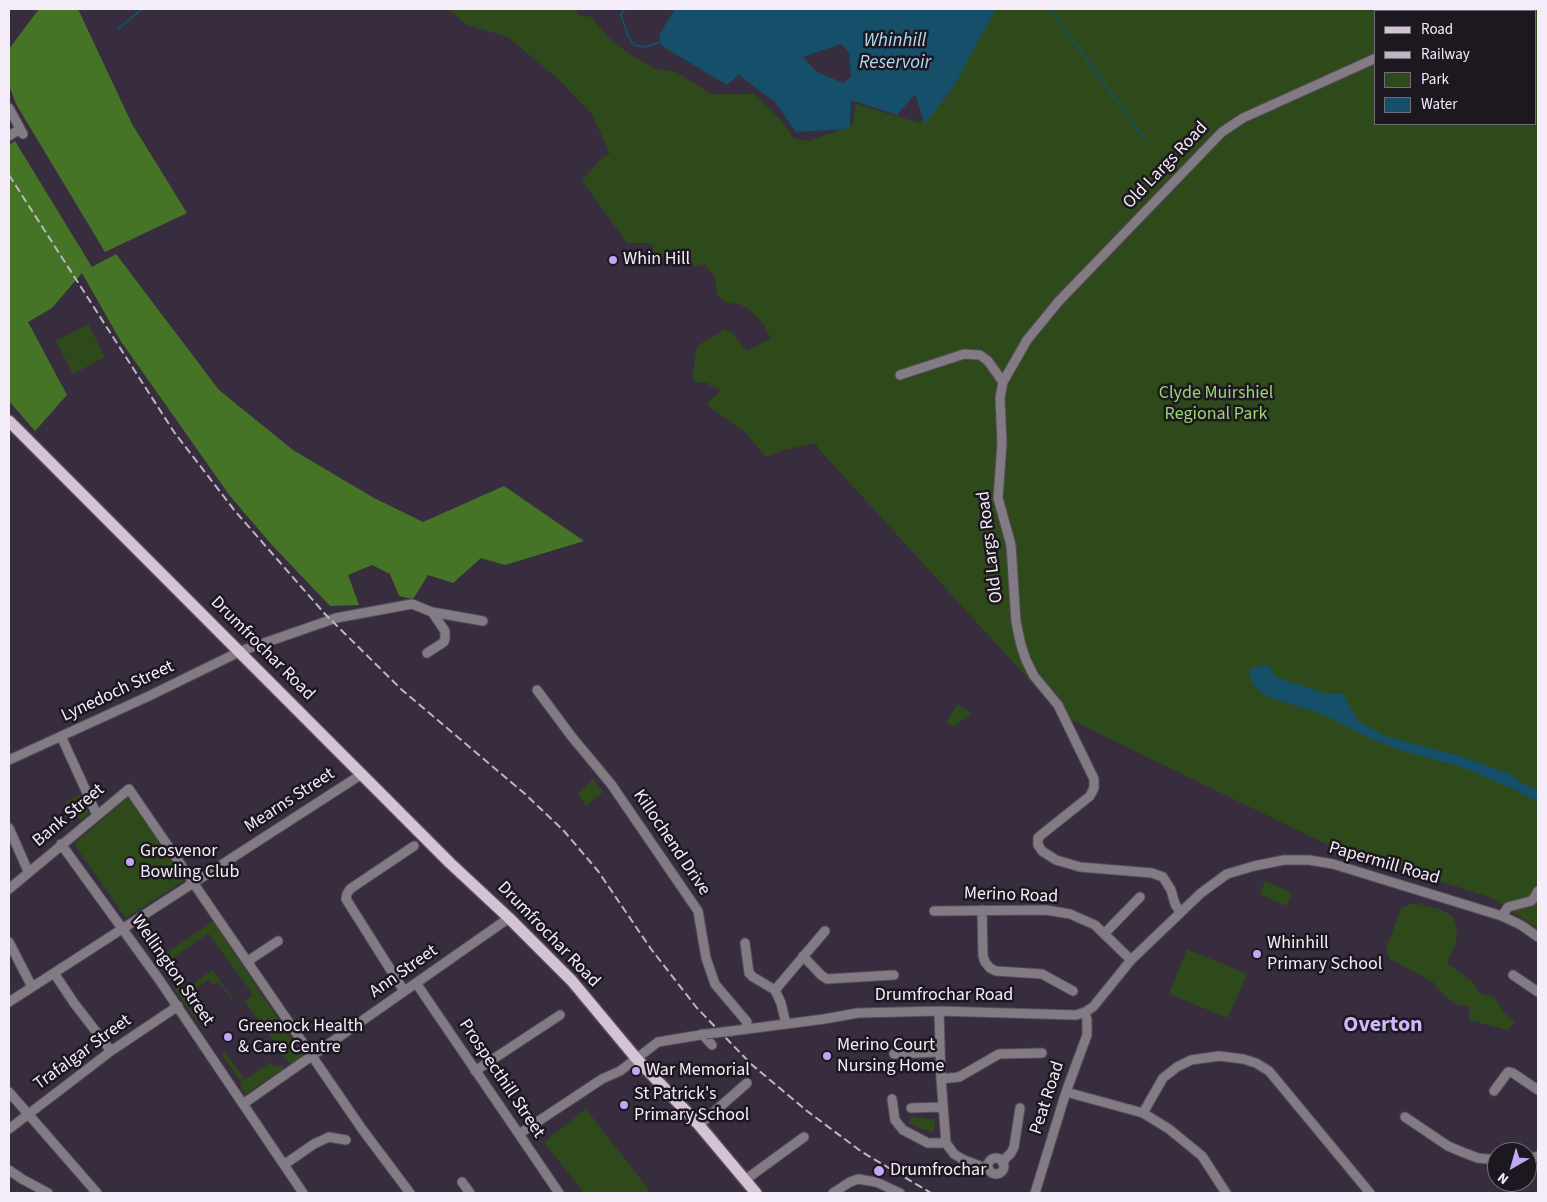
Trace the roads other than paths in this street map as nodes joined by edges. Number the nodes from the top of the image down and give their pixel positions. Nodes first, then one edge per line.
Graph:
1 (1374, 59) edge
2 (9, 108) edge
3 (9, 136) edge
4 (900, 375) dead end
5 (1003, 382) junction
6 (9, 421) edge
7 (432, 612) junction
8 (483, 622) dead end
9 (240, 652) junction
10 (427, 653) dead end
11 (537, 690) dead end
12 (61, 736) junction
13 (9, 760) edge
14 (362, 774) junction
15 (97, 815) junction
16 (9, 828) edge
17 (61, 844) junction
18 (414, 846) dead end
19 (28, 871) junction
20 (193, 882) junction
21 (9, 889) edge
22 (1538, 891) edge
23 (1140, 897) dead end
24 (982, 910) junction
25 (934, 911) dead end
26 (1180, 912) junction
27 (1502, 916) junction
28 (509, 918) junction
29 (123, 930) junction
30 (825, 932) dead end
31 (1104, 934) junction
32 (1538, 937) edge
33 (278, 941) dead end
34 (9, 942) edge
35 (745, 943) dead end
36 (803, 956) junction
37 (1131, 960) junction
38 (248, 961) junction
39 (54, 974) junction
40 (894, 974) dead end
41 (1513, 975) dead end
42 (416, 983) junction
43 (32, 987) junction
44 (775, 990) junction
45 (404, 991) junction
46 (1073, 991) dead end
47 (1538, 992) edge
48 (9, 1002) edge
49 (178, 1006) junction
50 (939, 1011) junction
51 (1085, 1012) junction
52 (560, 1015) dead end
53 (786, 1024) junction
54 (746, 1029) junction
55 (704, 1034) junction
56 (712, 1045) dead end
57 (111, 1051) junction
58 (940, 1052) junction
59 (1042, 1053) dead end
60 (894, 1054) dead end
61 (313, 1057) junction
62 (636, 1058) junction
63 (476, 1071) junction
64 (941, 1079) junction
65 (747, 1083) dead end
66 (1538, 1090) edge
67 (1494, 1091) dead end
68 (9, 1092) edge
69 (1066, 1092) junction
70 (892, 1099) dead end
71 (243, 1104) junction
72 (943, 1107) junction
73 (912, 1108) dead end
74 (1020, 1108) dead end
75 (27, 1114) junction
76 (1142, 1114) junction
77 (1405, 1117) dead end
78 (699, 1125) junction
79 (9, 1128) edge
80 (519, 1134) junction
81 (804, 1137) dead end
82 (346, 1140) dead end
83 (946, 1143) junction
84 (1487, 1159) edge
85 (285, 1164) junction
86 (9, 1170) edge
87 (745, 1180) junction
88 (462, 1182) dead end
89 (752, 1192) edge
90 (48, 1193) edge
91 (97, 1193) edge
92 (303, 1193) edge
93 (410, 1193) edge
94 (470, 1193) edge
95 (559, 1193) edge
96 (833, 1193) edge
97 (900, 1193) edge
98 (1035, 1193) edge
99 (1226, 1193) edge
100 (1370, 1193) edge

1 - 5 street, Old Largs Road
2 - 3 street
4 - 5 street
5 - 26 street, Old Largs Road
6 - 9 main road, Drumfrochar Road
7 - 8 street, Lynedoch Street
7 - 9 street, Lynedoch Street
7 - 10 street
9 - 12 street, Lynedoch Street
9 - 14 main road, Drumfrochar Road
11 - 54 street, Killochend Drive
12 - 13 street, Lynedoch Street
12 - 15 street
14 - 20 street, Mearns Street
14 - 28 main road, Drumfrochar Road
15 - 17 street, Bank Street
15 - 20 street, Bank Street
16 - 19 street
17 - 19 street, Bank Street
17 - 29 street, Wellington Street
18 - 45 street
19 - 21 street, Bank Street
20 - 29 street, Mearns Street
20 - 38 street
22 - 27 street
23 - 31 street
24 - 25 street, Merino Road
24 - 31 street, Merino Road
24 - 46 street
26 - 27 street, Papermill Road
26 - 37 street
27 - 32 street, Papermill Road
28 - 42 street, Ann Street
28 - 62 main road, Drumfrochar Road
29 - 39 street, Mearns Street
29 - 49 street, Wellington Street
30 - 36 street
31 - 37 street, Merino Road
33 - 38 street
34 - 43 street
35 - 44 street
36 - 40 street
36 - 44 street
37 - 51 street
38 - 61 street
39 - 43 street, Mearns Street
39 - 57 street
41 - 47 street
42 - 45 street, Ann Street
42 - 63 street, Prospecthill Street
43 - 48 street, Mearns Street
44 - 53 street
45 - 61 street, Ann Street
49 - 57 street, Trafalgar Street
49 - 71 street, Wellington Street
50 - 51 street, Drumfrochar Road
50 - 53 street, Drumfrochar Road
50 - 58 street
51 - 69 street, Peat Road
52 - 63 street
53 - 54 street, Drumfrochar Road
54 - 55 street, Drumfrochar Road, bridge
55 - 56 street
55 - 62 street, Drumfrochar Road
57 - 75 street, Trafalgar Street
58 - 60 street
58 - 64 street
59 - 64 street
61 - 71 street, Ann Street
61 - 93 street
62 - 78 main road
62 - 80 street
63 - 80 street, Prospecthill Street
64 - 72 street
65 - 78 street
66 - 67 street
68 - 75 street
69 - 76 street
69 - 98 street, Peat Road
70 - 83 street
71 - 85 street, Wellington Street
72 - 73 street
72 - 83 street
74 - 83 street
75 - 79 street, Trafalgar Street
75 - 91 street
76 - 99 street
76 - 100 street
77 - 84 street
78 - 87 main road
80 - 95 street, Prospecthill Street
81 - 87 street
82 - 85 street
85 - 92 street, Wellington Street
86 - 90 street
87 - 89 main road
88 - 94 street
96 - 97 street

